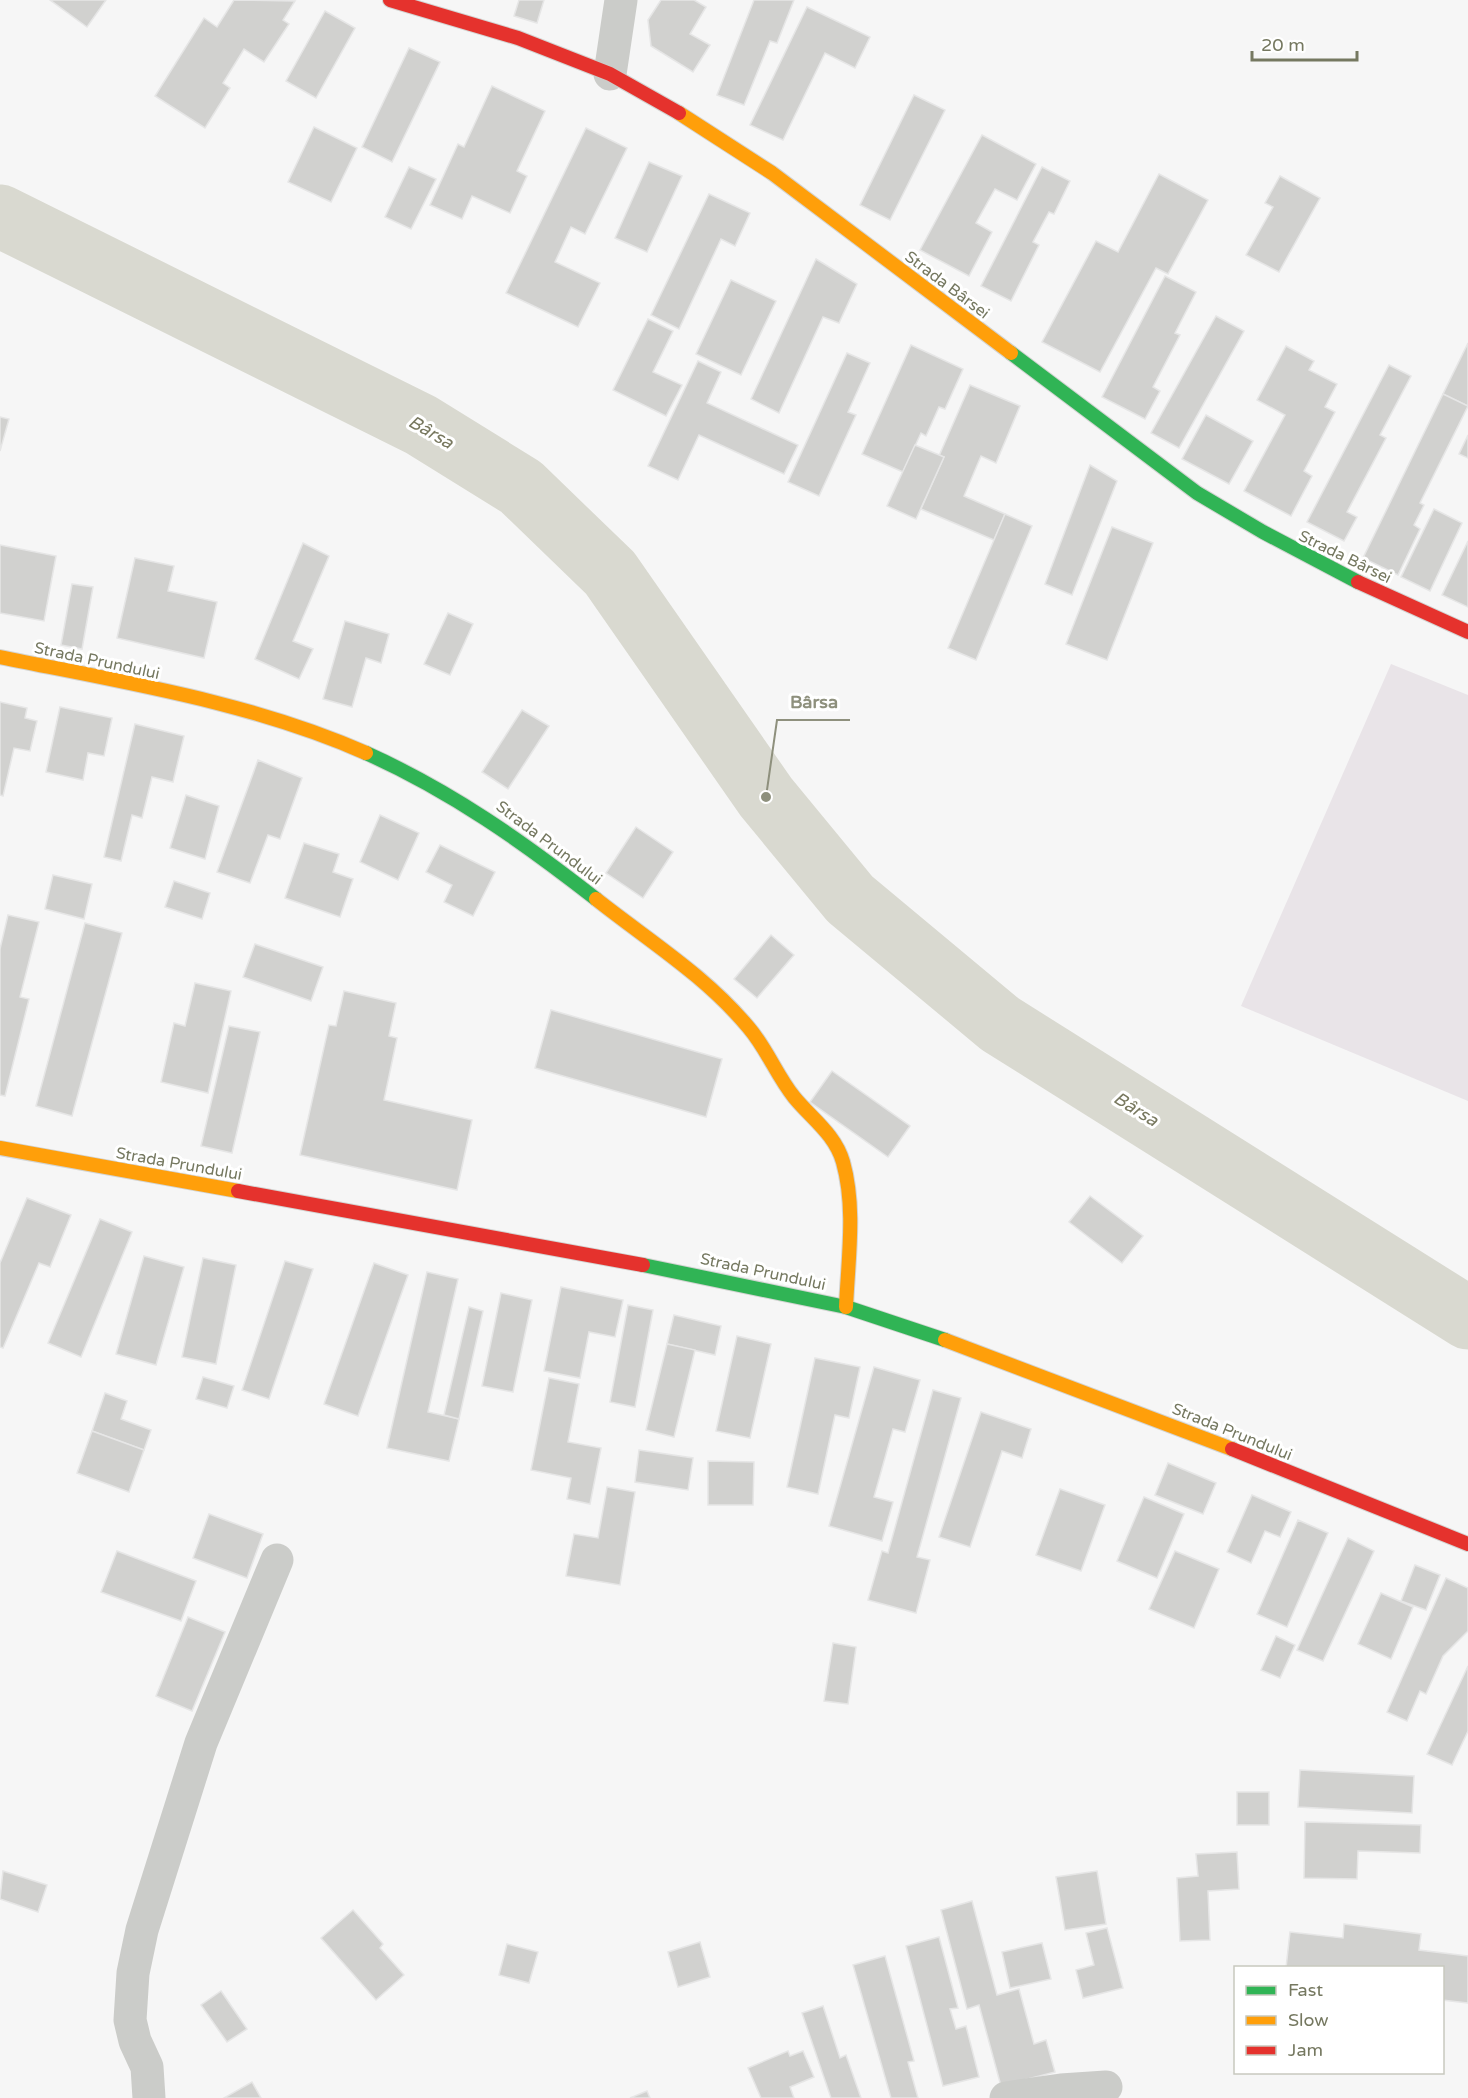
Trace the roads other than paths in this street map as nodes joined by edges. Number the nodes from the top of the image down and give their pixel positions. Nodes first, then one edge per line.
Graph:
1 (390, 0) edge
2 (621, 0) edge
3 (610, 74) junction
4 (1468, 632) edge
5 (0, 657) edge
6 (0, 1148) edge
7 (846, 1307) junction
8 (1468, 1544) edge
9 (277, 1560) dead end
10 (1106, 2087) dead end
11 (149, 2098) edge
12 (1006, 2098) edge

1 - 3 street, Strada Bârsei
2 - 3 street
3 - 4 street, Strada Bârsei
5 - 7 street, Strada Prundului
6 - 7 street, Strada Prundului
7 - 8 street, Strada Prundului
9 - 11 street
10 - 12 street

